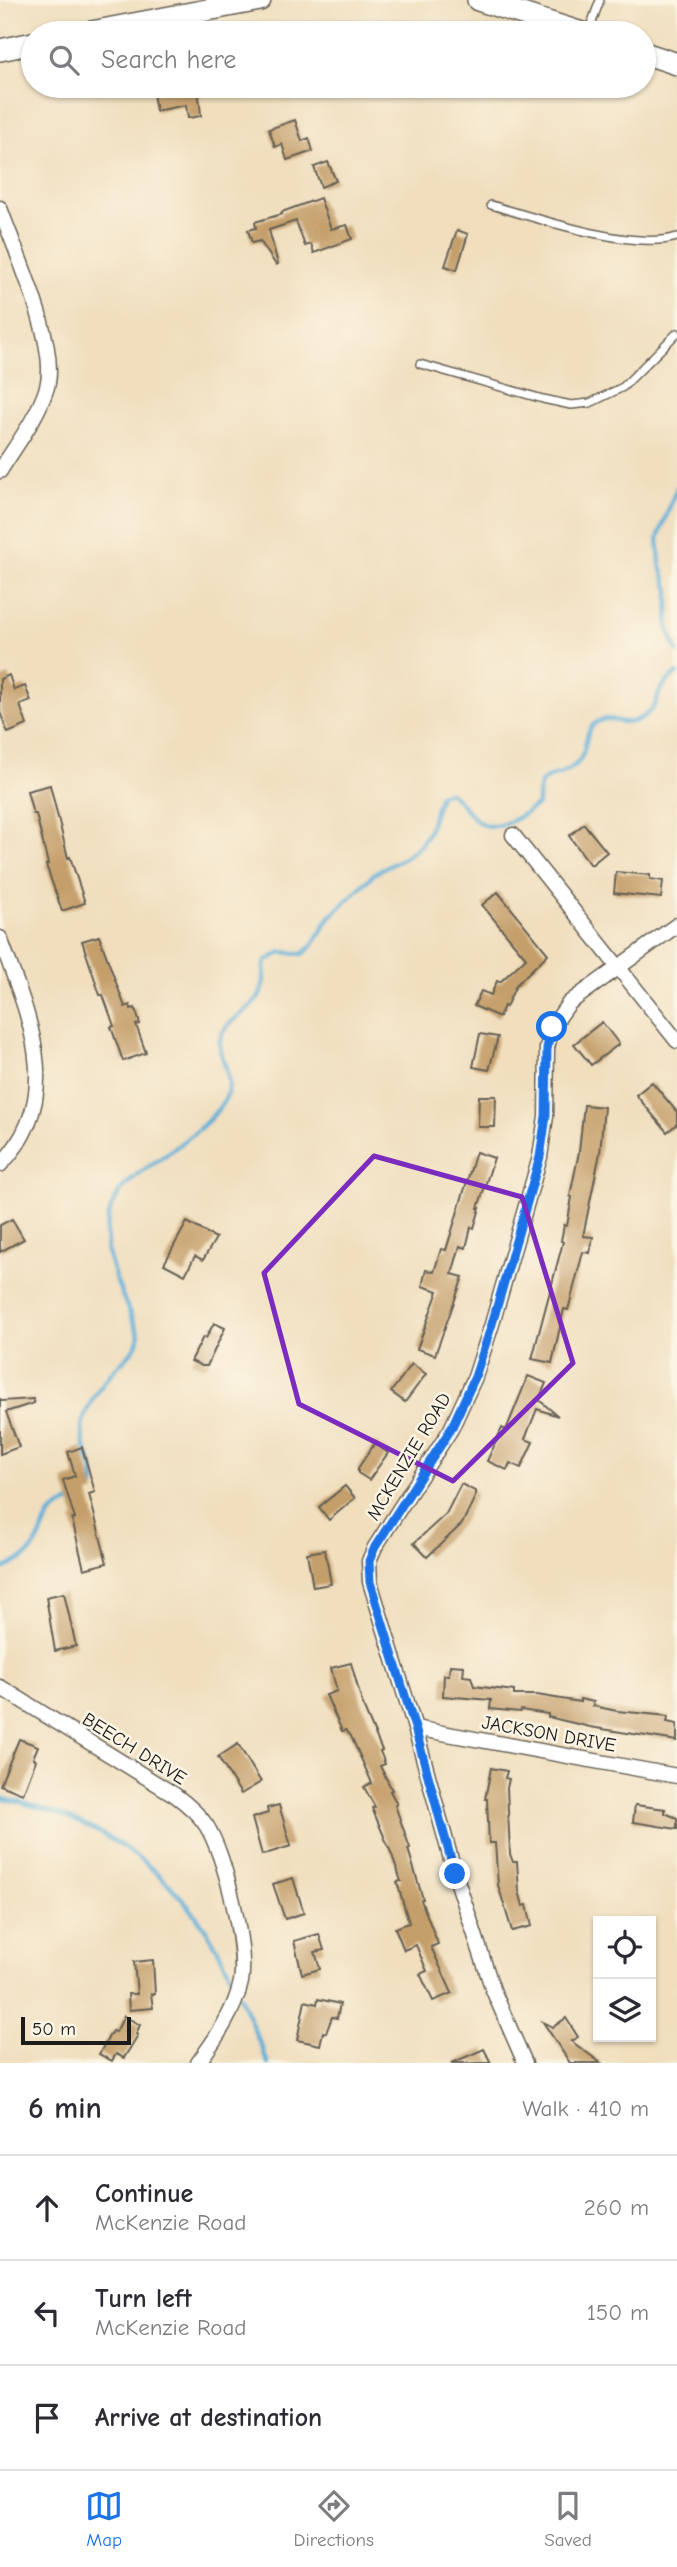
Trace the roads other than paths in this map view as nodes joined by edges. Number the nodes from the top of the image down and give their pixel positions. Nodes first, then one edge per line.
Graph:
1 (260, 0) edge
2 (478, 0) edge
3 (600, 0) edge
4 (149, 21) edge
5 (544, 21) edge
6 (592, 21) edge
7 (21, 46) edge
8 (0, 50) edge
9 (656, 57) edge
10 (677, 64) edge
11 (491, 205) dead end
12 (0, 208) edge
13 (677, 237) edge
14 (677, 333) edge
15 (420, 364) dead end
16 (0, 471) edge
17 (513, 835) dead end
18 (677, 925) edge
19 (0, 938) edge
20 (619, 968) junction
21 (677, 1041) edge
22 (0, 1165) edge
23 (0, 1687) edge
24 (415, 1728) junction
25 (677, 1776) edge
26 (198, 2063) edge
27 (525, 2063) edge

1 - 4 street
2 - 5 street
3 - 6 lane
7 - 8 street
9 - 10 street
11 - 13 lane
12 - 16 street
14 - 15 lane
17 - 20 street
18 - 20 street, MCKENZIE ROAD
19 - 22 street
20 - 21 street
20 - 24 street, MCKENZIE ROAD
23 - 26 street, BEECH DRIVE
24 - 25 street, JACKSON DRIVE
24 - 27 street, MCKENZIE ROAD

